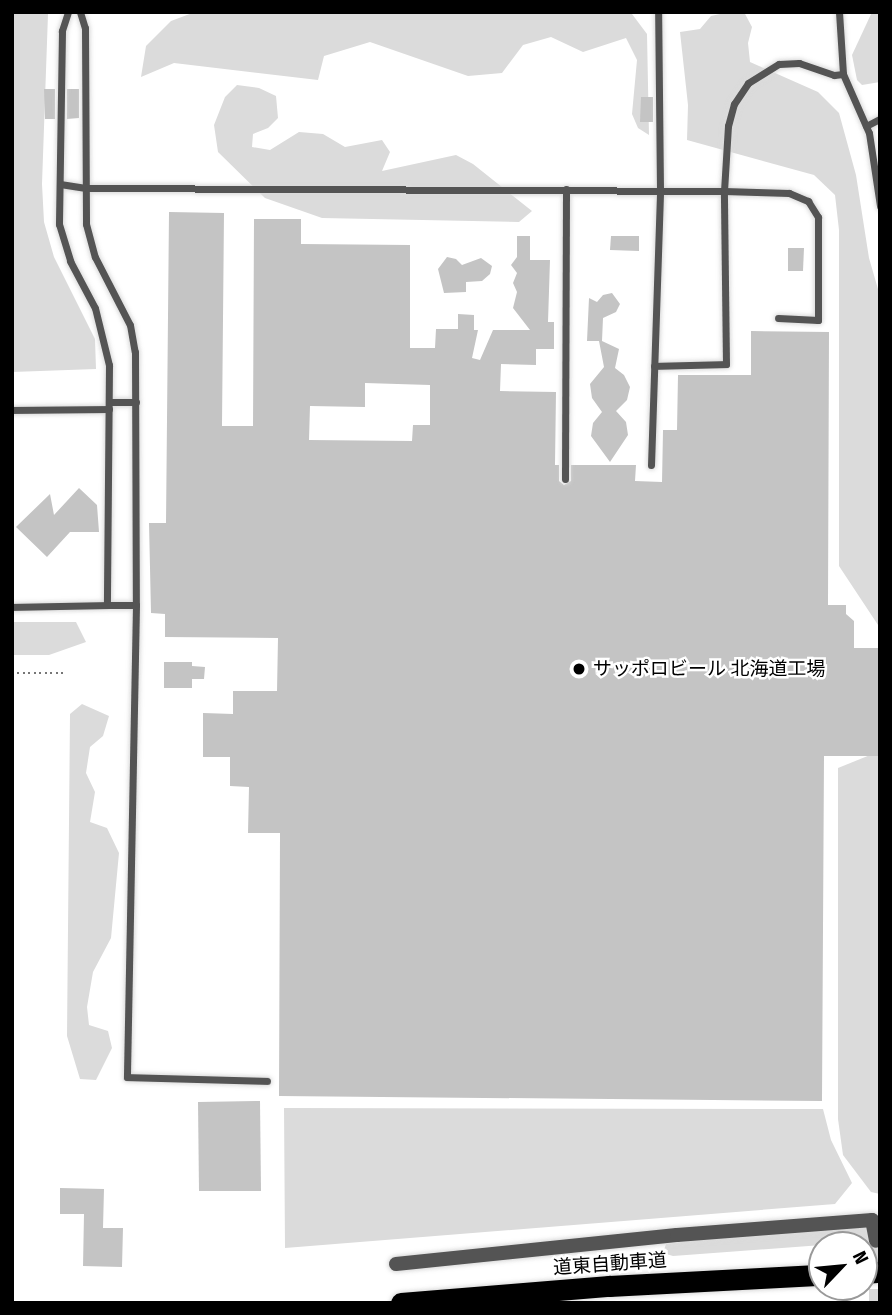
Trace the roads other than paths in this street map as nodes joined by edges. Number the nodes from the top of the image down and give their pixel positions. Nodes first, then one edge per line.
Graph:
1 (68, 12) edge
2 (80, 12) edge
3 (658, 12) edge
4 (839, 12) edge
5 (843, 74) junction
6 (880, 119) edge
7 (866, 126) junction
8 (877, 176) edge
9 (60, 184) junction
10 (86, 188) junction
11 (566, 189) junction
12 (660, 189) junction
13 (724, 191) junction
14 (880, 206) edge
15 (778, 318) dead end
16 (654, 366) junction
17 (136, 402) junction
18 (109, 405) junction
19 (12, 410) edge
20 (651, 465) dead end
21 (565, 479) dead end
22 (107, 605) junction
23 (135, 605) junction
24 (12, 607) edge
25 (267, 1081) dead end
26 (874, 1231) edge
27 (396, 1264) dead end
28 (808, 1276) edge
29 (401, 1303) edge

1 - 9 lane
2 - 10 lane
3 - 12 lane
4 - 5 lane
5 - 7 lane
5 - 13 lane
6 - 7 lane
7 - 8 lane
8 - 14 lane
9 - 10 lane
9 - 18 lane
10 - 11 lane
10 - 17 lane
11 - 12 lane
11 - 21 lane
12 - 13 lane
12 - 16 lane
13 - 15 lane
13 - 16 lane
16 - 20 lane
17 - 18 lane
17 - 23 lane
18 - 19 lane
18 - 22 lane
22 - 23 lane
22 - 24 lane
23 - 25 lane
26 - 27 street
28 - 29 highway, 道東自動車道

